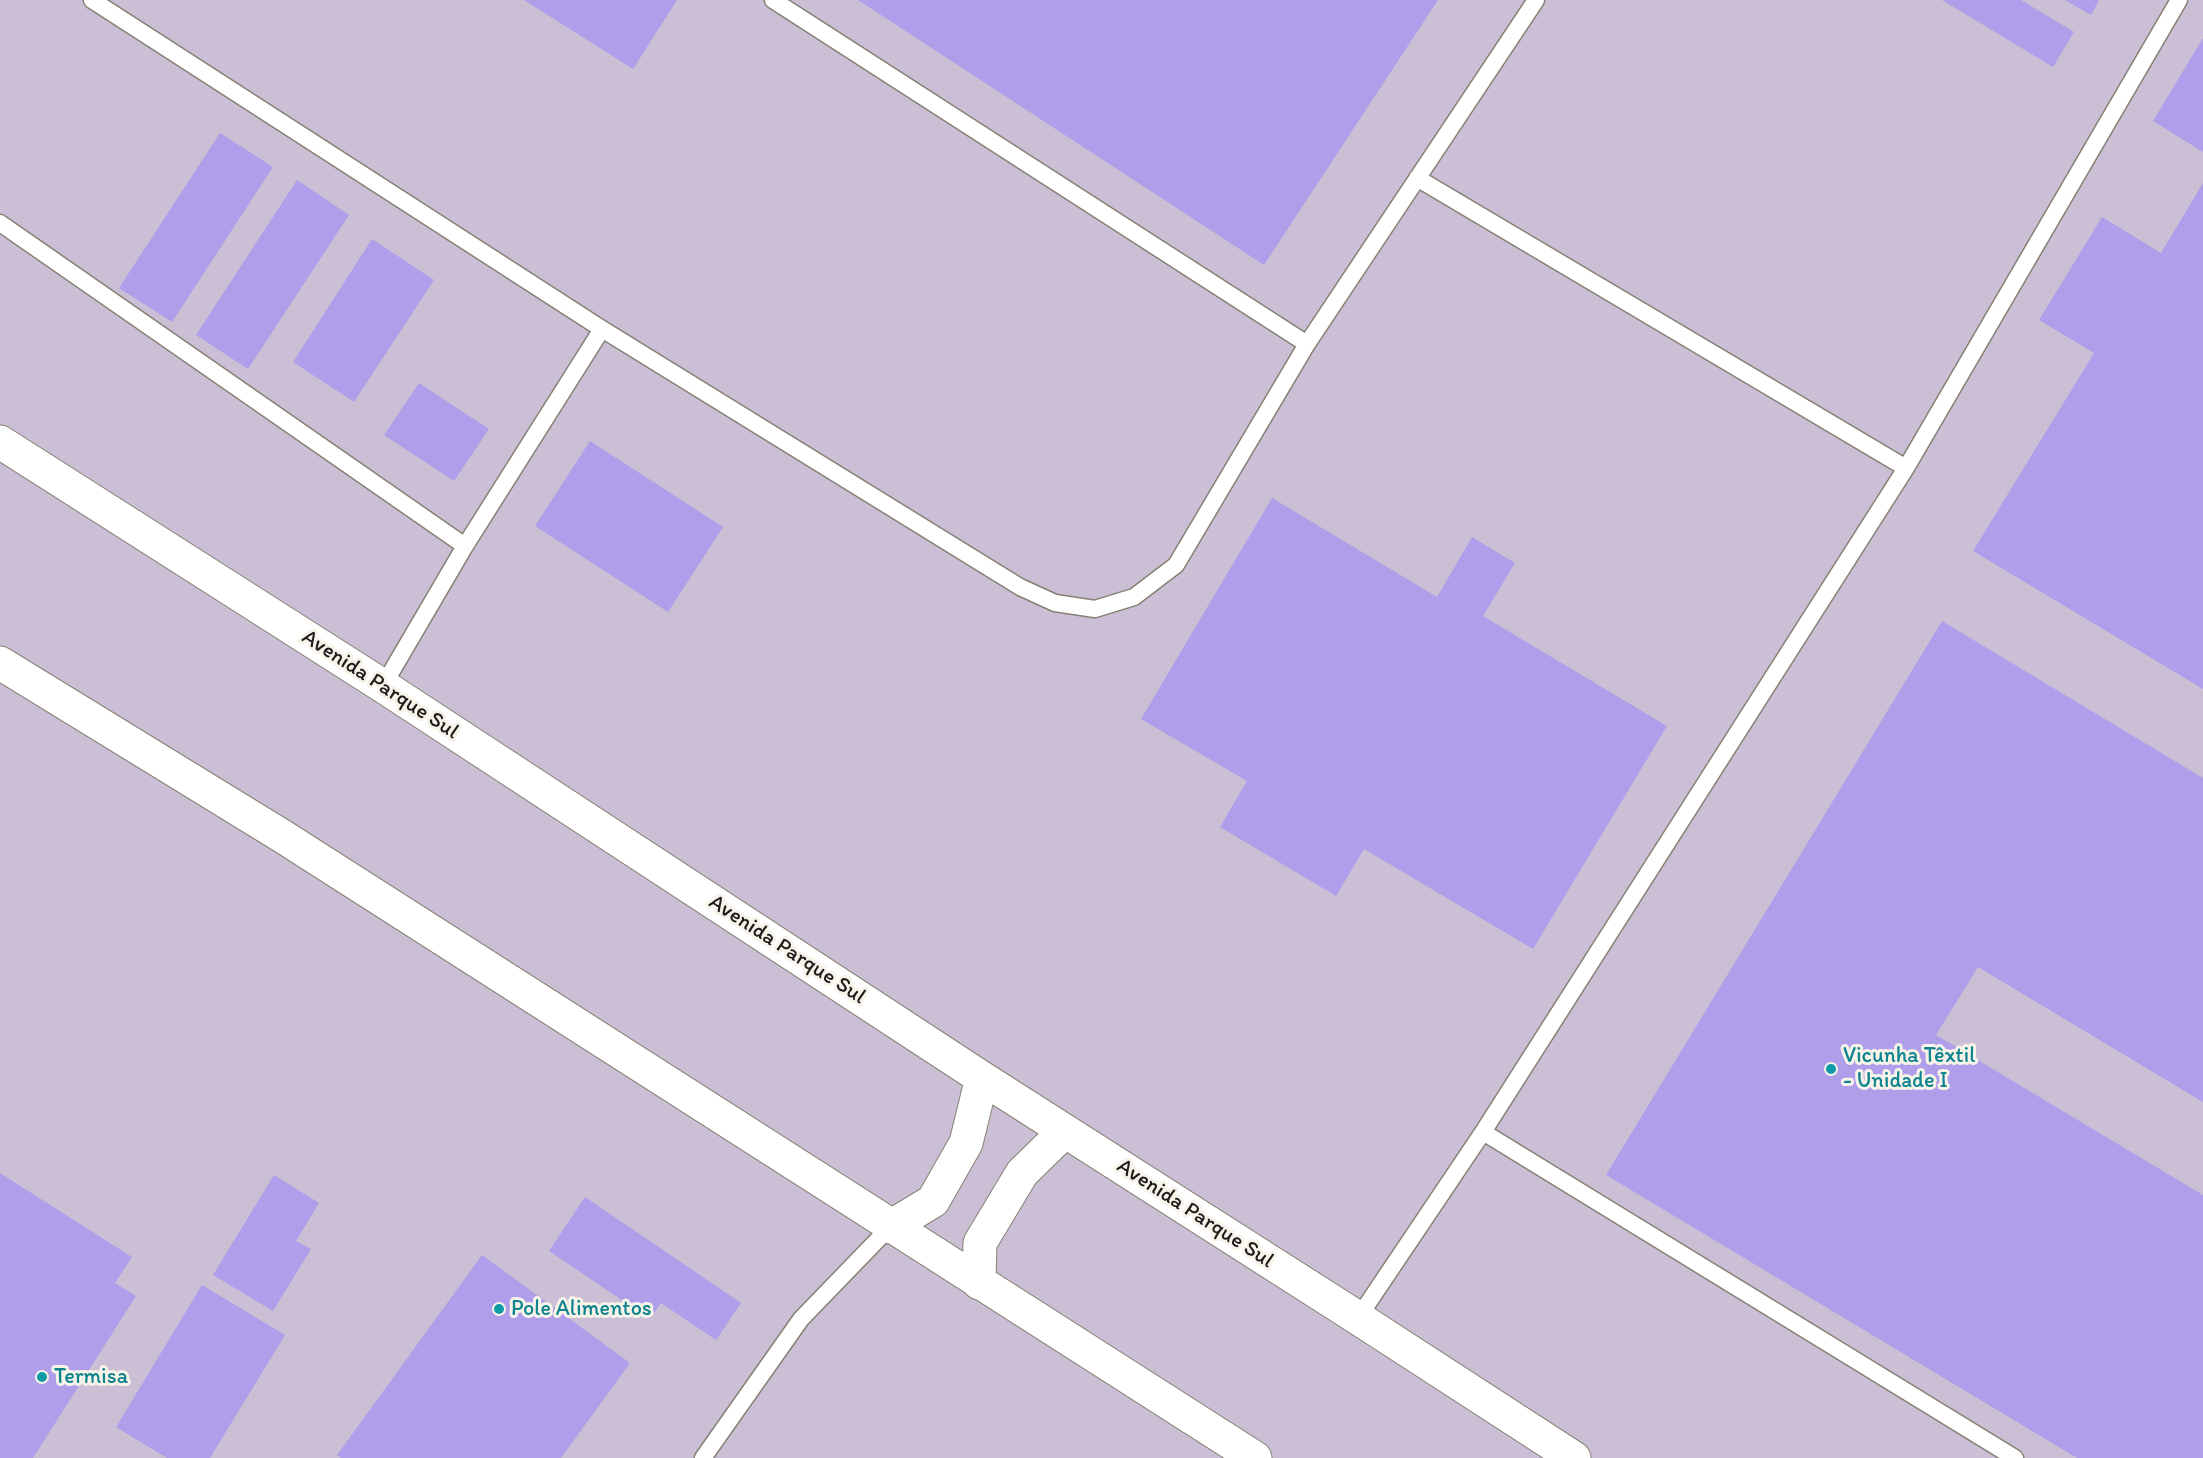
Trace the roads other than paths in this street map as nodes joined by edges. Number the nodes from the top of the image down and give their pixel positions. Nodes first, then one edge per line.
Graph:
1 (92, 0) edge
2 (773, 0) edge
3 (1536, 0) edge
4 (2179, 0) edge
5 (1418, 178) junction
6 (0, 222) edge
7 (602, 328) junction
8 (1307, 344) junction
9 (0, 442) edge
10 (1906, 468) junction
11 (465, 546) junction
12 (0, 663) edge
13 (383, 686) junction
14 (982, 1078) junction
15 (1065, 1131) junction
16 (1483, 1132) junction
17 (890, 1227) junction
18 (979, 1283) junction
19 (1358, 1318) junction
20 (703, 1458) edge
21 (1255, 1458) edge
22 (1574, 1458) edge
23 (2015, 1458) edge

1 - 7 lane
2 - 8 lane
3 - 5 lane
4 - 10 lane
5 - 8 lane
5 - 10 lane
6 - 11 lane
7 - 8 lane
7 - 11 lane
9 - 13 street, Avenida Parque Sul
10 - 16 lane
11 - 13 lane
12 - 17 street
13 - 14 street, Avenida Parque Sul
14 - 15 street, Avenida Parque Sul
14 - 17 street
15 - 18 street
15 - 19 street, Avenida Parque Sul
16 - 19 lane
16 - 23 lane
17 - 18 street
17 - 20 lane
18 - 21 street
19 - 22 street, Avenida Parque Sul

